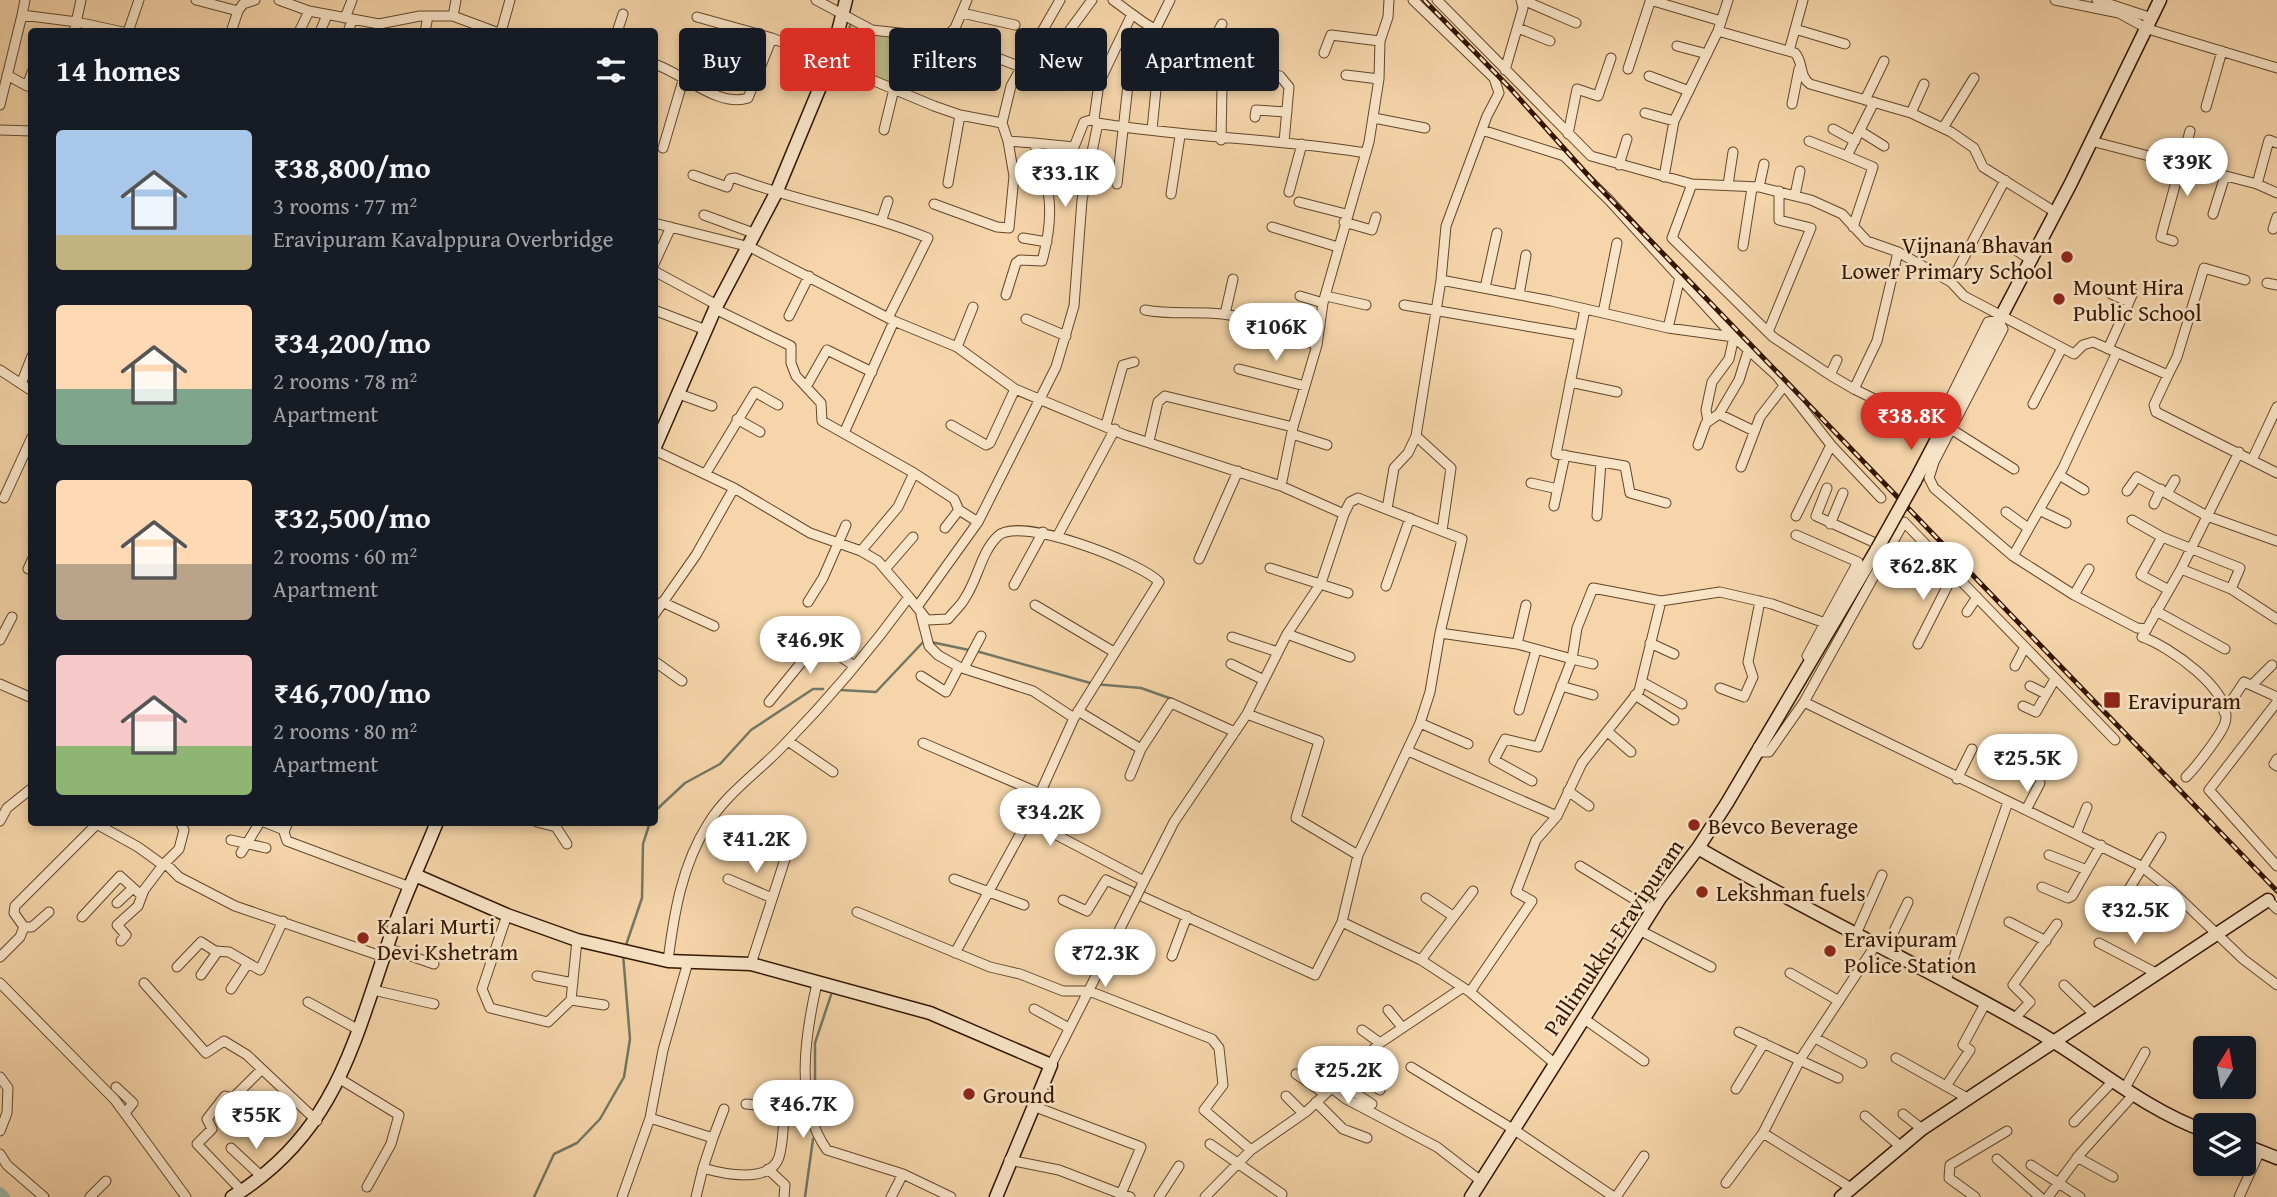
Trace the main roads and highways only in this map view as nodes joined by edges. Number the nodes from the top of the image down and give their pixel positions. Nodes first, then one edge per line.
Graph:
1 (2160, 0) edge
2 (844, 7) edge
3 (658, 440) edge
4 (435, 826) edge
5 (1698, 848) junction
6 (413, 881) junction
7 (2272, 905) edge
8 (2053, 1041) junction
9 (2193, 1127) edge
10 (2256, 1150) edge
11 (2277, 1158) edge
12 (1846, 1193) edge
13 (237, 1195) edge
14 (996, 1197) edge
15 (1471, 1197) edge

1 - 5 main road, Pallimukku-Eravipuram, bridge
2 - 3 main road
4 - 6 main road
5 - 8 main road
5 - 15 main road, Pallimukku-Eravipuram
6 - 13 main road
6 - 14 main road
7 - 8 main road
8 - 9 main road
8 - 12 main road
10 - 11 main road

